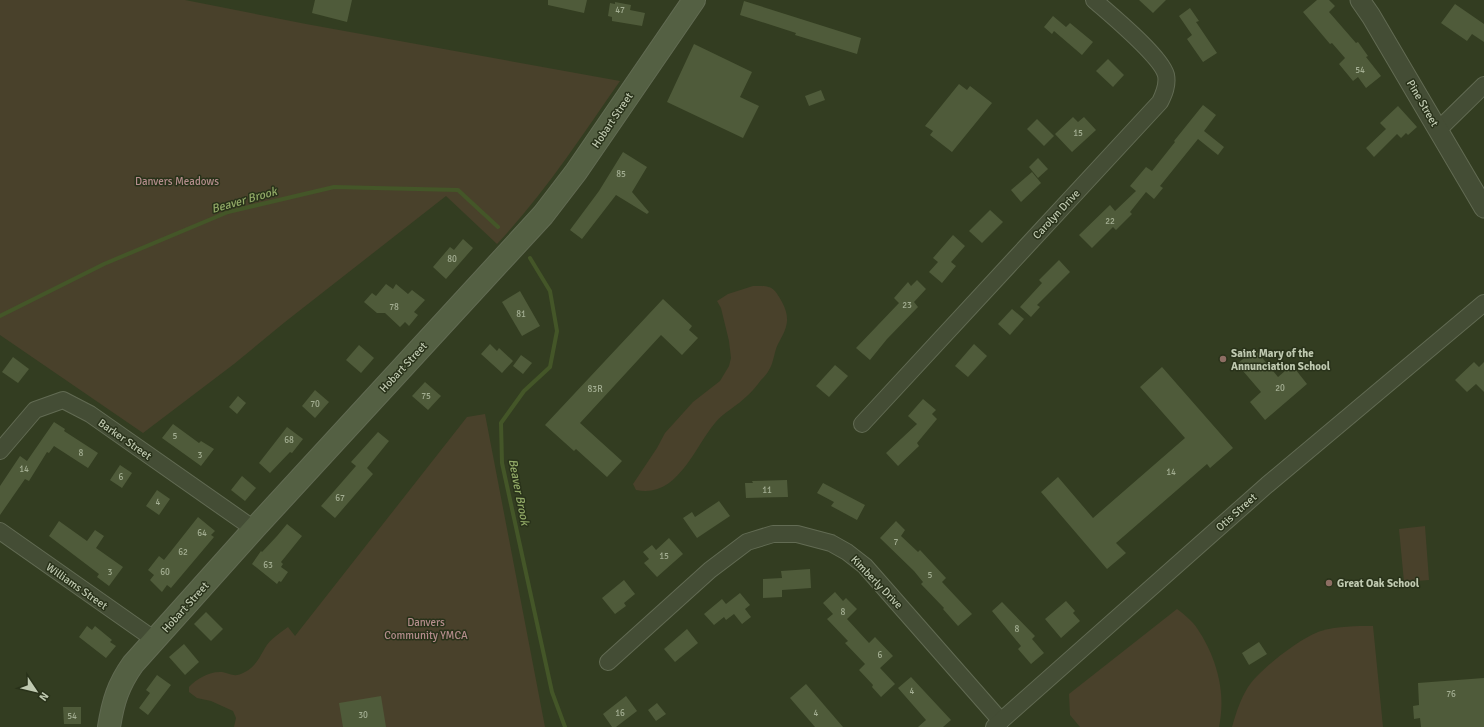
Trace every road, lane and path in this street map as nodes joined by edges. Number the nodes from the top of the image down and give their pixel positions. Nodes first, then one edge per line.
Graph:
1 (692, 0) edge
2 (1094, 0) edge
3 (1360, 0) edge
4 (1484, 85) edge
5 (1438, 130) junction
6 (1484, 208) edge
7 (1484, 303) edge
8 (862, 424) dead end
9 (0, 451) edge
10 (254, 529) junction
11 (0, 531) edge
12 (155, 640) junction
13 (608, 662) dead end
14 (998, 724) edge
15 (109, 727) edge

1 - 10 main road, Hobart Street
2 - 8 street, Carolyn Drive
3 - 5 street, Pine Street
4 - 5 street
5 - 6 street, Pine Street
7 - 14 street, Otis Street
9 - 10 street, Barker Street
10 - 12 main road, Hobart Street
11 - 12 street, Williams Street
12 - 15 main road, Hobart Street
13 - 14 street, Kimberly Drive

